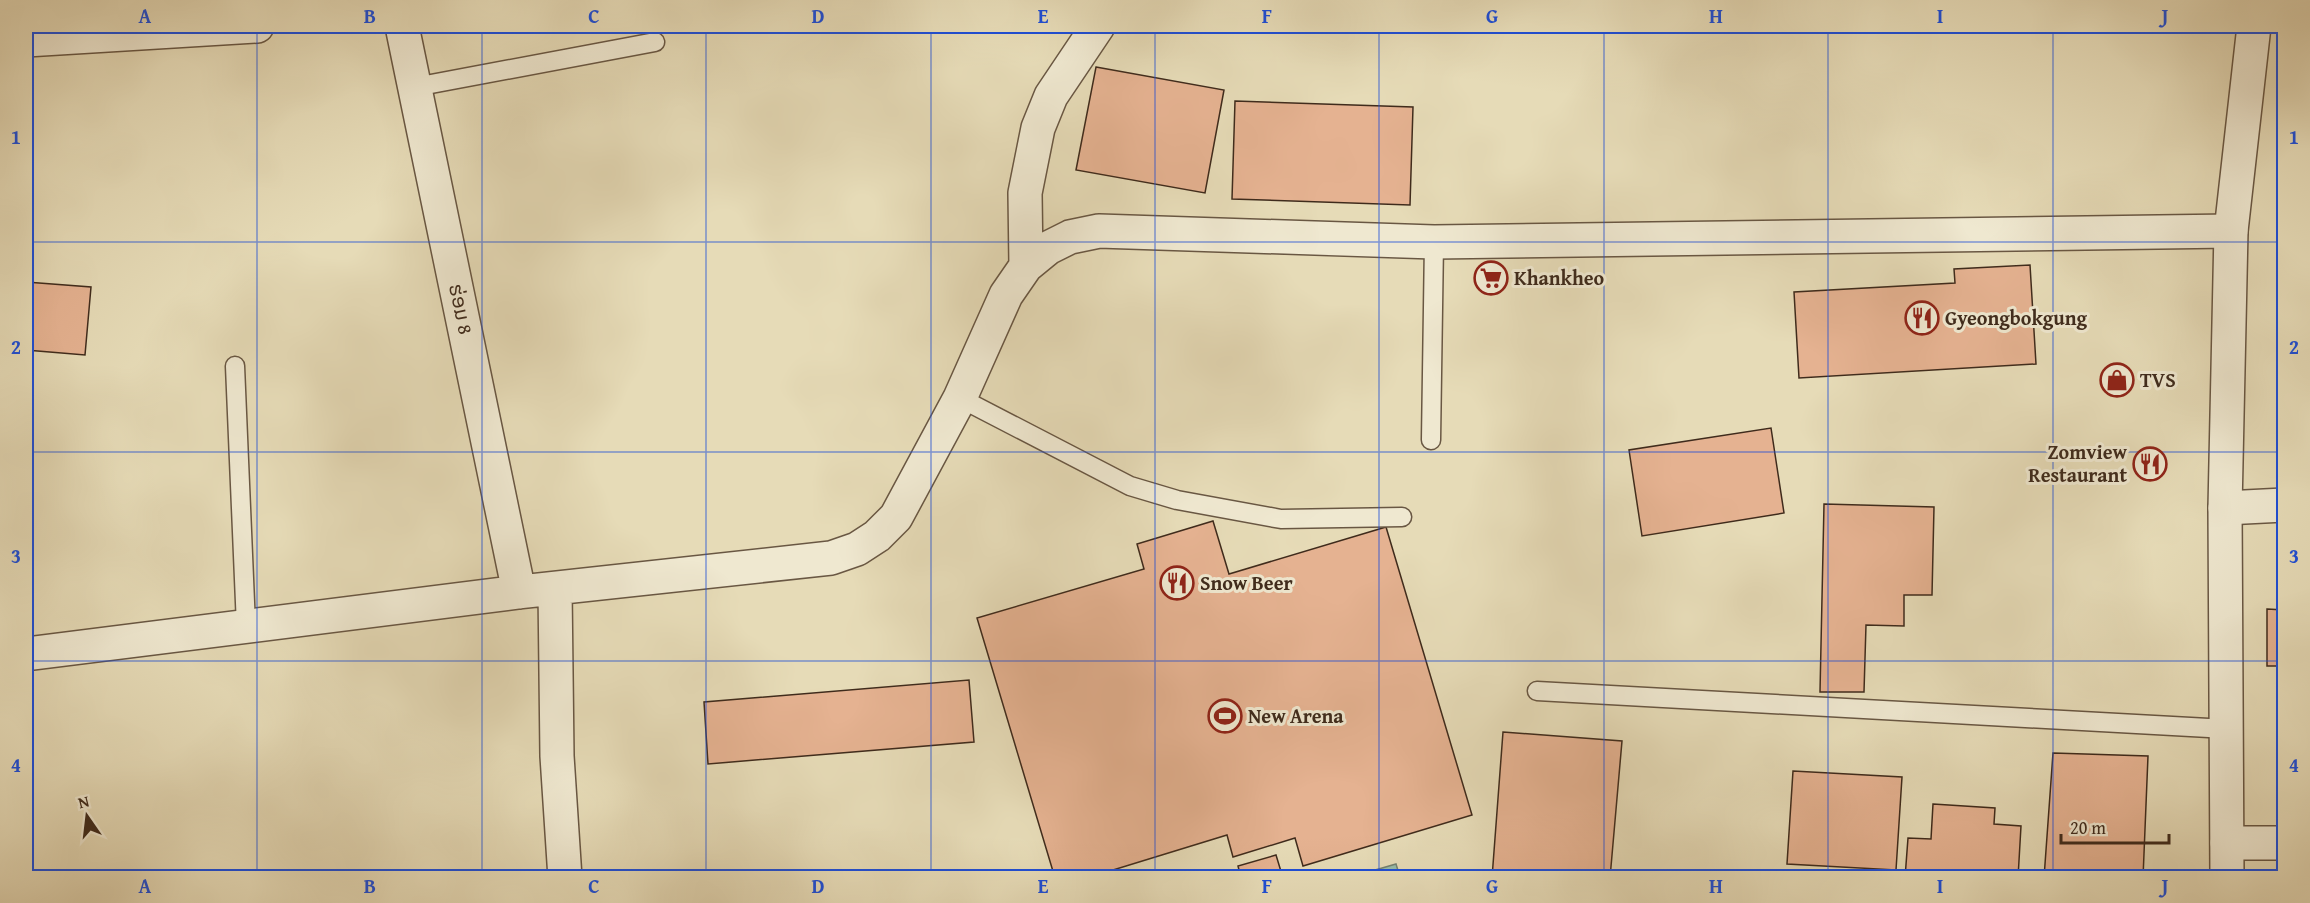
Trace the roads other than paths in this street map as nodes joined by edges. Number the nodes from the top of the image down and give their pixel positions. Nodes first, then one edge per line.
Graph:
1 (257, 26) edge
2 (402, 26) edge
3 (1098, 26) edge
4 (2254, 26) edge
5 (26, 40) edge
6 (655, 42) dead end
7 (416, 87) junction
8 (2231, 231) junction
9 (1434, 242) junction
10 (1026, 266) junction
11 (234, 366) dead end
12 (960, 398) junction
13 (1431, 440) dead end
14 (2284, 505) edge
15 (2224, 508) junction
16 (1402, 517) dead end
17 (555, 589) junction
18 (519, 592) junction
19 (246, 626) junction
20 (26, 654) edge
21 (1537, 691) dead end
22 (2227, 729) junction
23 (2227, 843) junction
24 (2284, 843) edge
25 (565, 878) edge
26 (2227, 878) edge

1 - 5 street
2 - 7 street, ຮ່ອມ 8
3 - 10 street
4 - 8 street
6 - 7 lane
7 - 18 street, ຮ່ອມ 8
8 - 9 street
8 - 15 street
9 - 10 street
9 - 13 lane
10 - 12 street
11 - 19 lane
12 - 16 lane
12 - 17 street
14 - 15 street
15 - 22 street
17 - 18 street
17 - 25 street
18 - 19 street
19 - 20 street
21 - 22 lane
22 - 23 street
23 - 24 street
23 - 26 street

